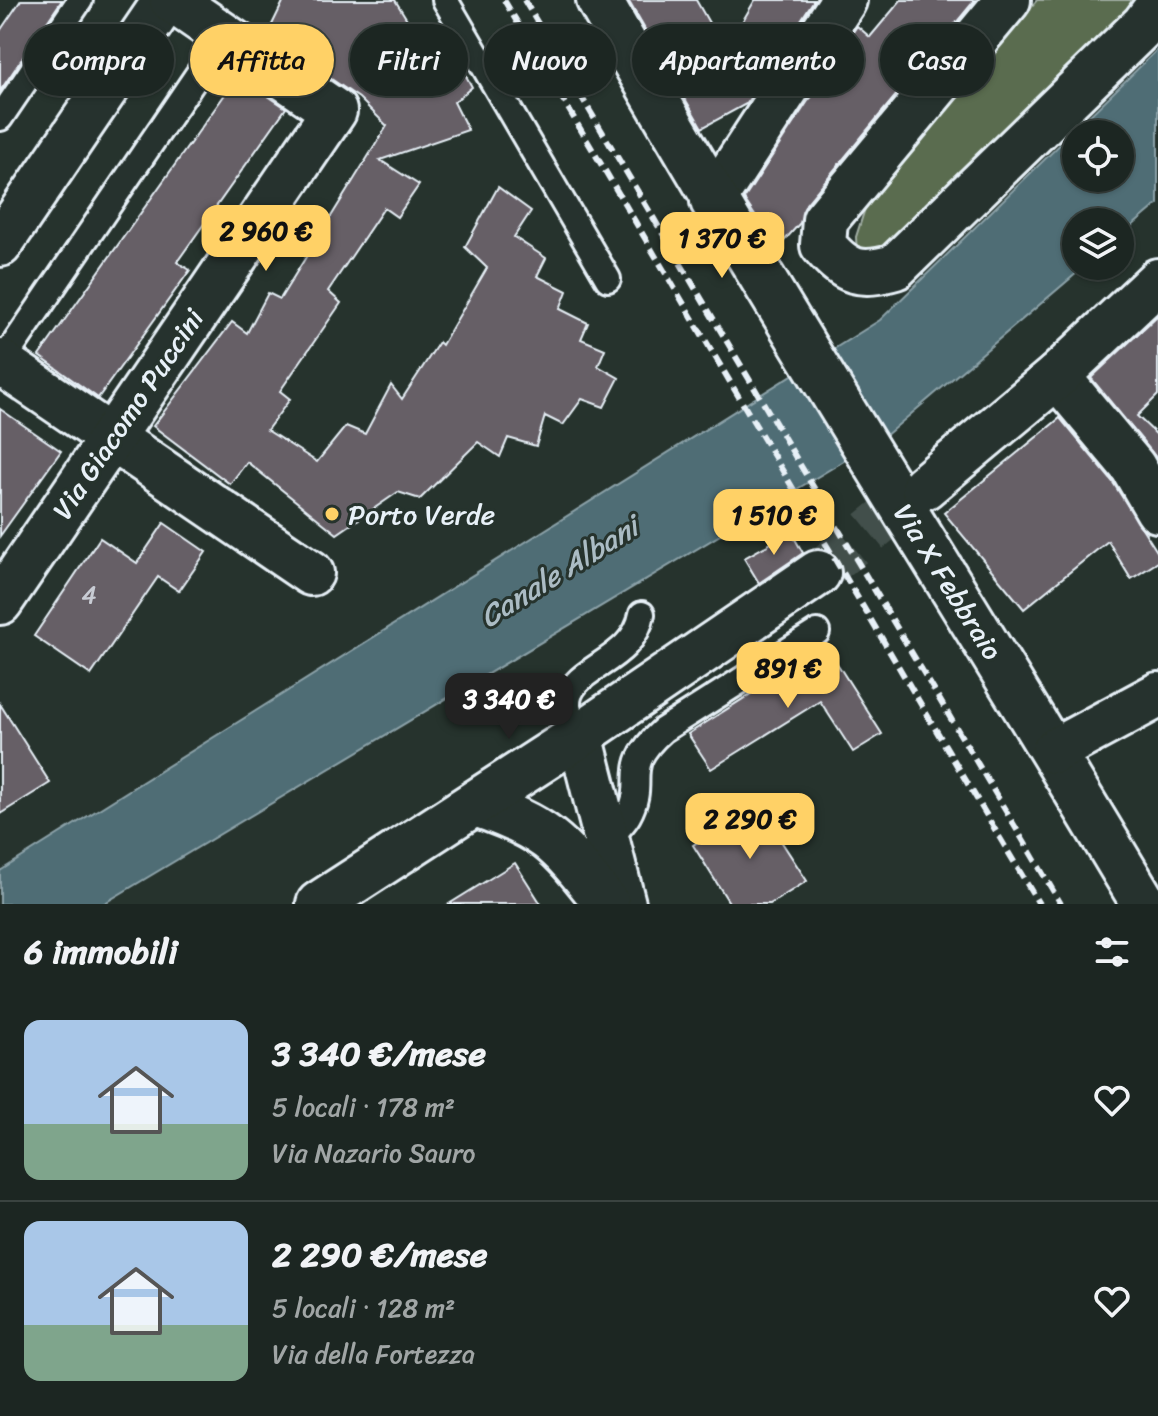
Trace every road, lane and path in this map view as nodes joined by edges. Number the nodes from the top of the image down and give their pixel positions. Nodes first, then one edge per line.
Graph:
1 (80, 0) edge
2 (169, 0) edge
3 (445, 0) edge
4 (599, 0) edge
5 (844, 0) edge
6 (1008, 0) edge
7 (1158, 6) edge
8 (206, 24) edge
9 (190, 86) edge
10 (312, 96) edge
11 (0, 118) edge
12 (713, 201) junction
13 (0, 244) edge
14 (608, 279) dead end
15 (1158, 281) edge
16 (1, 363) edge
17 (1057, 376) junction
18 (112, 438) junction
19 (908, 490) junction
20 (1158, 510) edge
21 (311, 573) dead end
22 (818, 573) tunnel mouth
23 (0, 602) edge
24 (642, 614) dead end
25 (817, 632) dead end
26 (1158, 695) edge
27 (580, 735) junction
28 (1054, 751) junction
29 (475, 804) junction
30 (606, 841) junction
31 (1147, 896) edge
32 (319, 904) edge
33 (607, 904) edge
34 (623, 904) edge

1 - 11 lane
2 - 8 street, Via Giacomo Puccini
2 - 13 street
3 - 14 lane
4 - 12 street, Via X Febbraio
5 - 12 street
6 - 7 street
9 - 16 lane
10 - 18 street, Via Giacomo Puccini
12 - 19 street, Via X Febbraio
15 - 17 street
16 - 18 street
17 - 19 street
17 - 20 street
18 - 21 street
18 - 23 street, Via Giacomo Puccini
19 - 28 street, Via X Febbraio
22 - 27 street
24 - 27 lane
25 - 30 lane
26 - 28 street
27 - 29 street
27 - 30 street
28 - 31 street, Via X Febbraio
29 - 32 street
29 - 33 street
30 - 34 street

